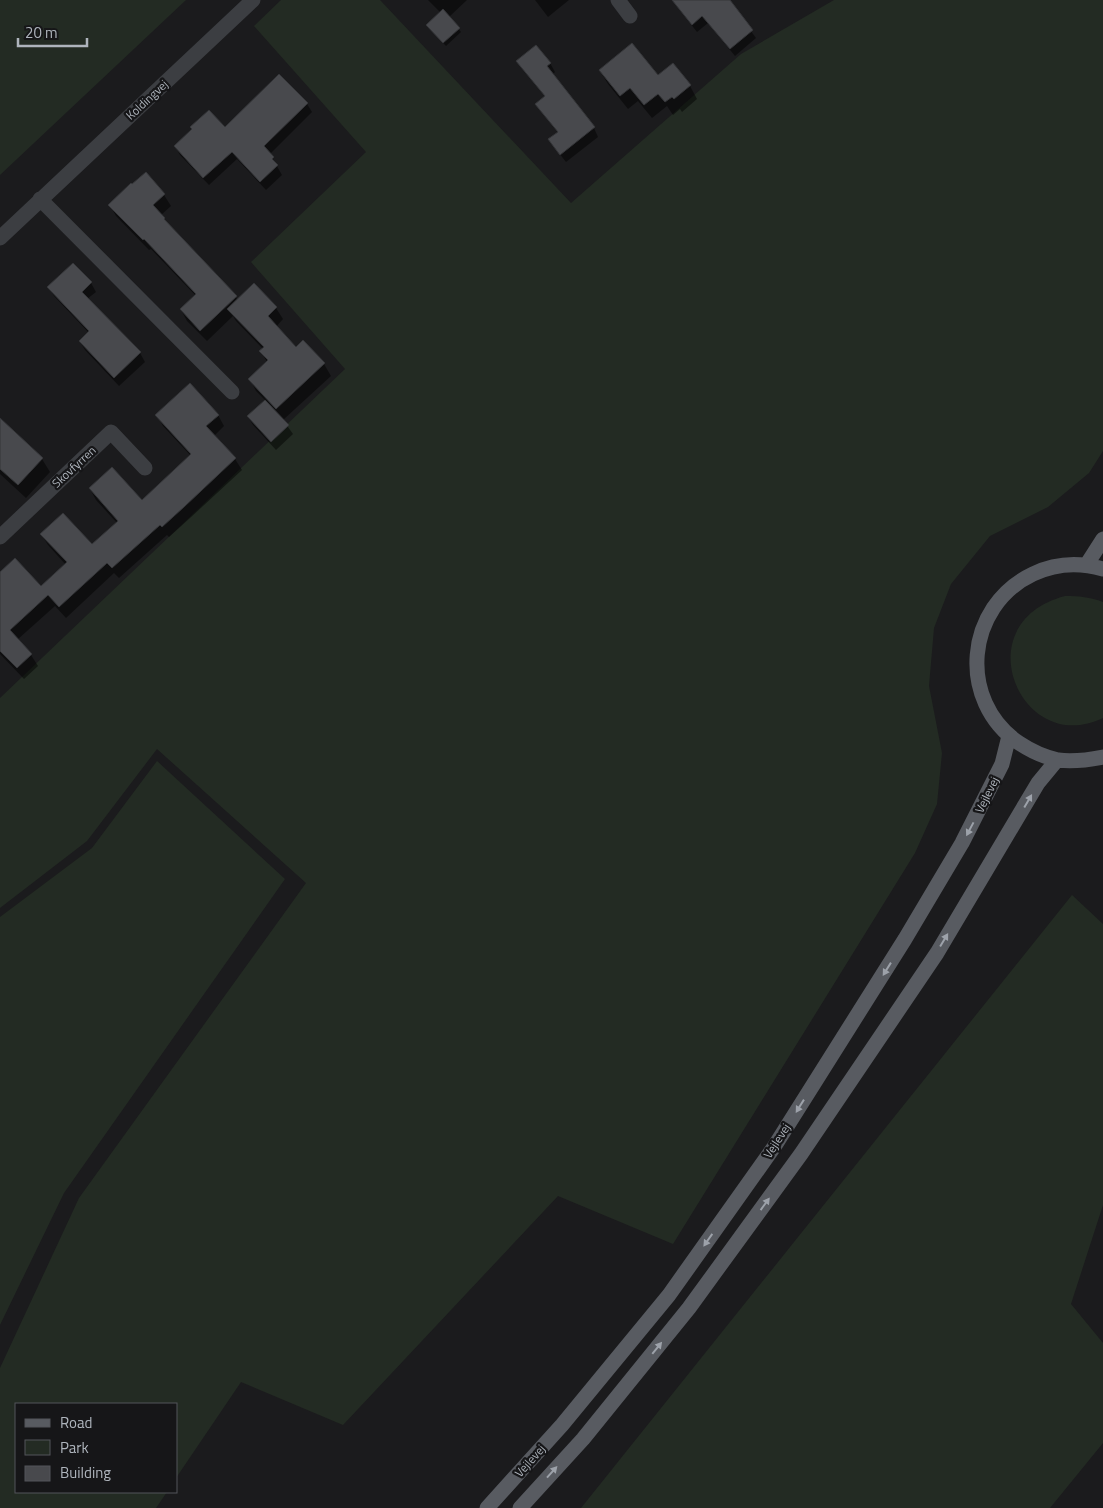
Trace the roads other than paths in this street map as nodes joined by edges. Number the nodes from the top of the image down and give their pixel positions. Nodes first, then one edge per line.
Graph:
1 (253, 0) edge
2 (618, 0) edge
3 (630, 16) dead end
4 (40, 199) junction
5 (0, 238) edge
6 (232, 392) dead end
7 (145, 468) dead end
8 (0, 537) edge
9 (1103, 539) edge
10 (1087, 564) junction
11 (1103, 569) edge
12 (1008, 736) junction
13 (1103, 758) edge
14 (1057, 760) junction
15 (487, 1508) edge
16 (520, 1508) edge

1 - 4 street, Koldingvej
2 - 3 street
4 - 5 street, Koldingvej
4 - 6 street
7 - 8 street, Skovfyrren
9 - 10 main road
10 - 11 main road
10 - 12 main road
12 - 14 main road
12 -> 15 main road, Vejlevej
13 - 14 main road
16 -> 14 main road, Vejlevej

